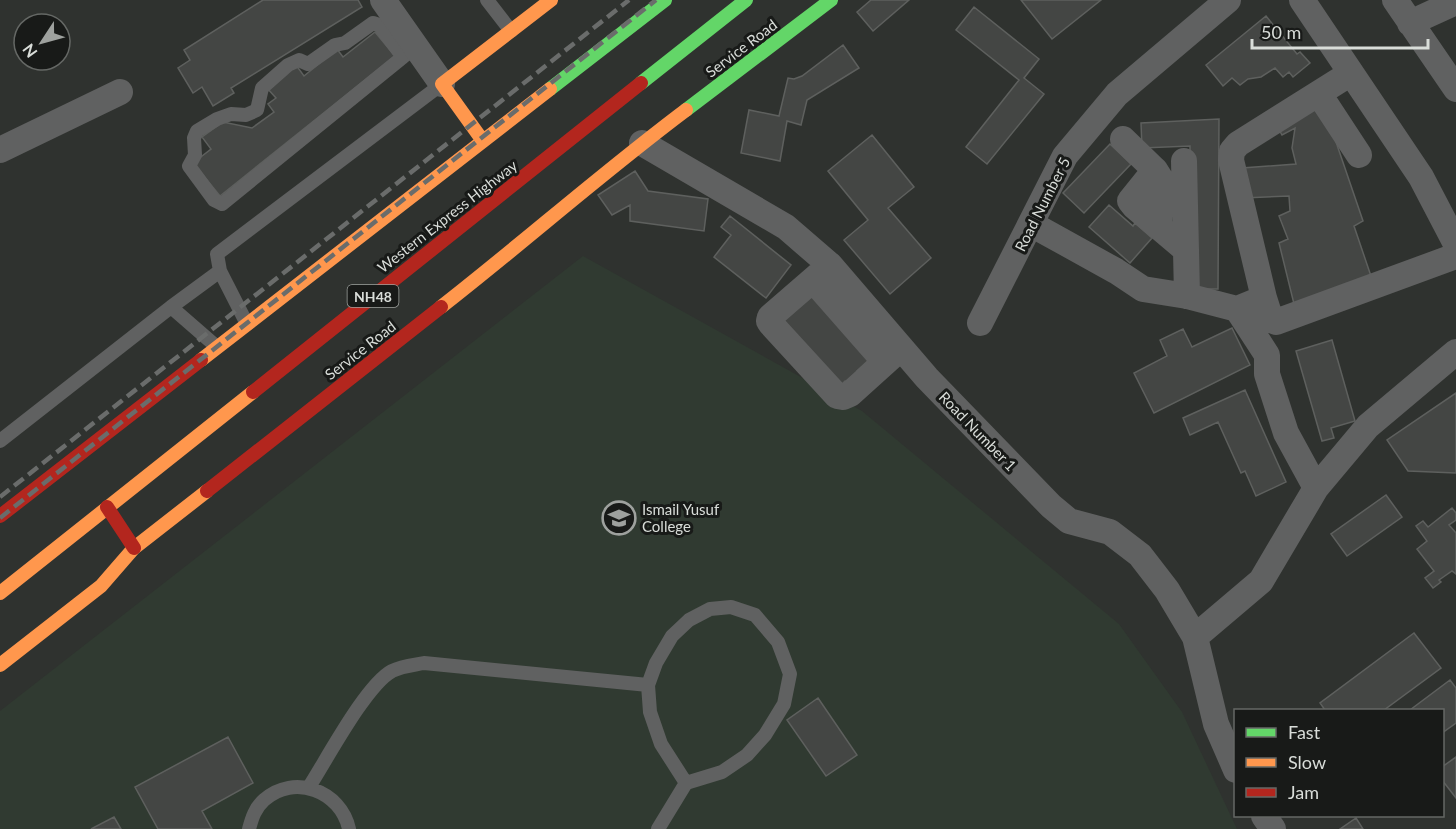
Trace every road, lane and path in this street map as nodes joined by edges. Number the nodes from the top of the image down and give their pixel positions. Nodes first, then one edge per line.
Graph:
1 (383, 0) edge
2 (551, 0) edge
3 (665, 0) edge
4 (746, 0) edge
5 (831, 0) edge
6 (1227, 0) edge
7 (1302, 0) edge
8 (1395, 0) edge
9 (492, 2) edge
10 (1456, 2) edge
11 (1410, 23) junction
12 (511, 31) junction
13 (409, 53) junction
14 (1352, 73) junction
15 (442, 84) junction
16 (1456, 88) edge
17 (120, 92) dead end
18 (1319, 94) junction
19 (1123, 139) dead end
20 (483, 141) junction
21 (642, 143) junction
22 (0, 150) edge
23 (1359, 155) dead end
24 (1184, 161) dead end
25 (1031, 224) junction
26 (1456, 244) edge
27 (1186, 250) junction
28 (1456, 256) edge
29 (220, 271) junction
30 (822, 272) junction
31 (1187, 296) junction
32 (1264, 298) junction
33 (171, 308) junction
34 (1237, 309) junction
35 (980, 323) dead end
36 (247, 324) junction
37 (217, 348) junction
38 (1456, 352) edge
39 (893, 355) junction
40 (0, 441) edge
41 (1316, 488) junction
42 (107, 507) junction
43 (0, 516) edge
44 (134, 548) junction
45 (0, 593) edge
46 (1195, 637) junction
47 (0, 665) edge
48 (648, 686) junction
49 (1234, 765) edge
50 (686, 783) junction
51 (309, 787) junction
52 (249, 829) edge
53 (349, 829) edge
54 (657, 829) edge

1 - 13 street
2 - 12 main road
3 - 20 main road
4 - 42 main road, Western Express Highway / NH48
5 - 21 main road, Service Road
6 - 25 street, Road Number 5
7 - 14 street
8 - 11 street
9 - 12 lane
10 - 11 street
11 - 16 street
12 - 15 main road
13 - 13 lane
13 - 15 street
14 - 18 street
14 - 26 street
15 - 20 main road
15 - 29 lane
17 - 22 street
18 - 23 street
18 - 32 street
19 - 27 street
20 - 36 main road
21 - 30 street, Road Number 1
21 - 44 main road, Service Road
24 - 27 street
25 - 31 street
25 - 35 street, Road Number 5
27 - 31 street
28 - 32 street
29 - 33 lane
29 - 36 lane
30 - 39 street, Road Number 1
30 - 39 street
31 - 34 street
32 - 34 street
33 - 37 lane
33 - 40 lane
34 - 41 street
36 - 37 main road
37 - 43 main road
38 - 41 street
39 - 46 street, Road Number 1
41 - 46 street
42 - 44 main road
42 - 45 main road, Western Express Highway / NH48
44 - 47 main road, Service Road
46 - 49 street, Road Number 1
48 - 50 lane
48 - 50 lane
48 - 51 lane
50 - 54 lane
51 - 52 lane
51 - 53 lane

